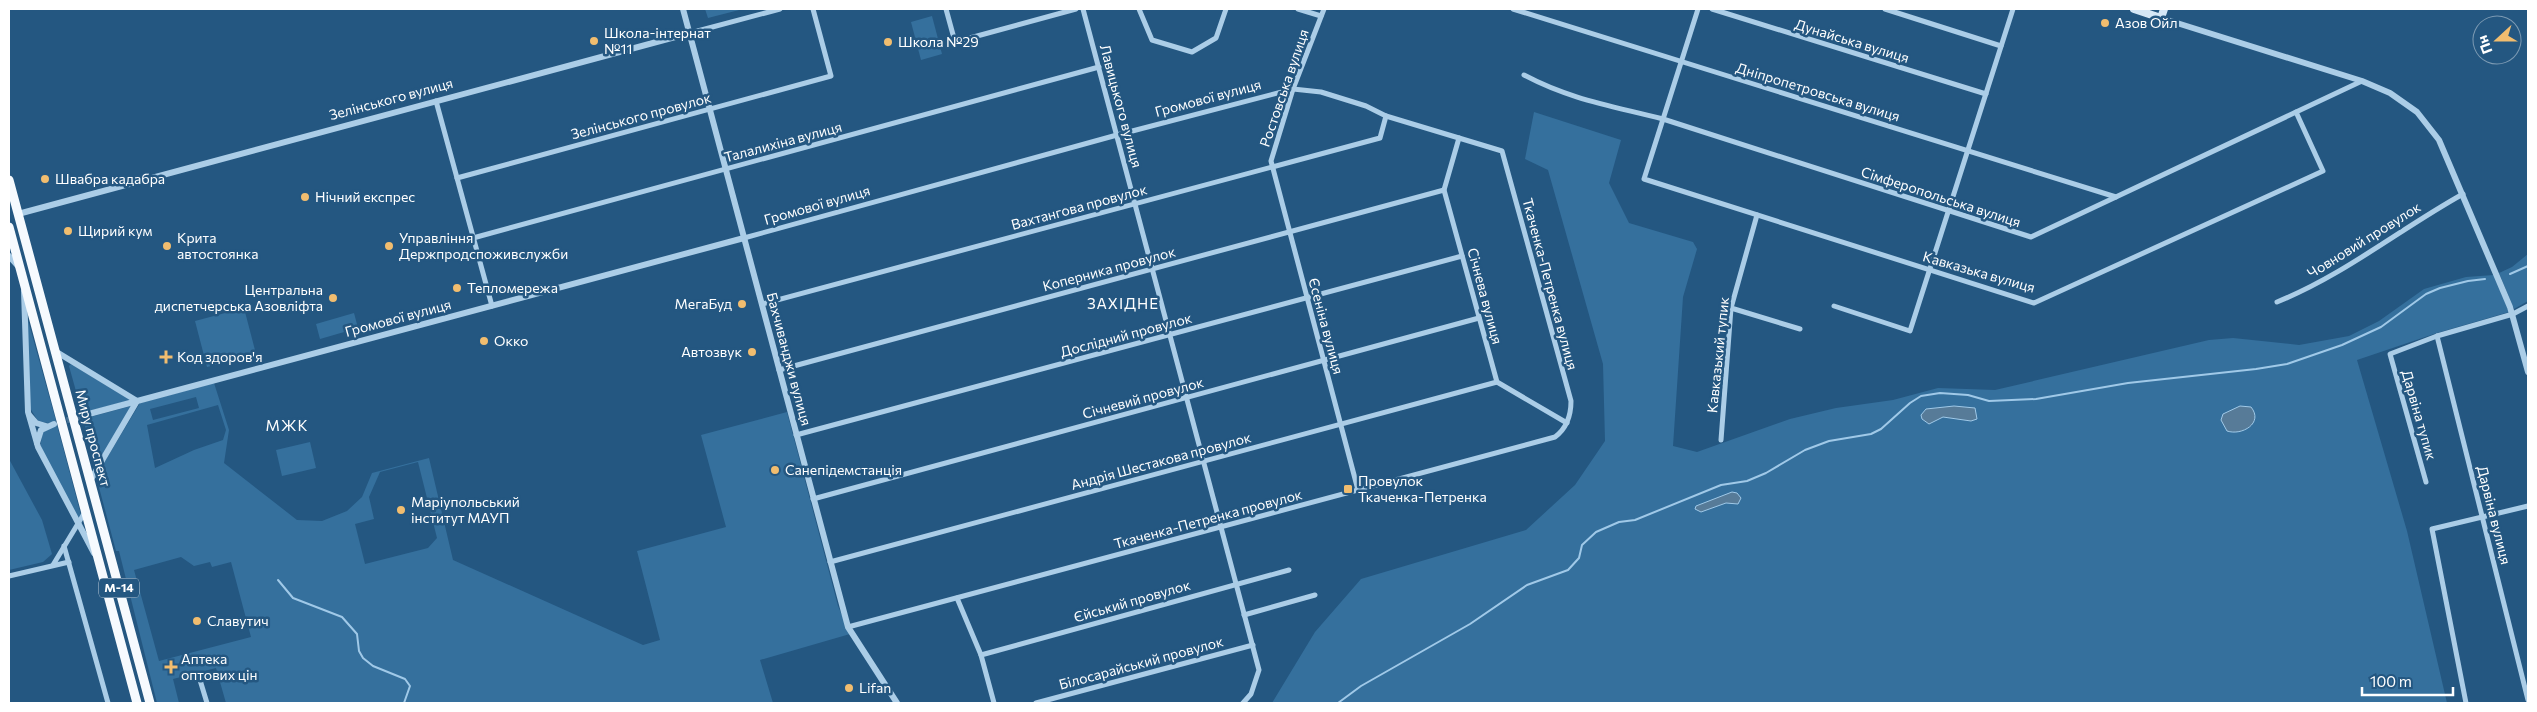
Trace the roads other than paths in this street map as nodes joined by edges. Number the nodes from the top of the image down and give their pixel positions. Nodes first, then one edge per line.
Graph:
1 (683, 9) edge
2 (780, 9) edge
3 (813, 9) edge
4 (946, 9) edge
5 (1076, 9) edge
6 (1083, 9) edge
7 (1139, 9) edge
8 (1226, 9) edge
9 (1298, 9) edge
10 (1324, 9) edge
11 (1513, 9) edge
12 (1698, 9) edge
13 (1712, 9) edge
14 (1885, 9) edge
15 (2013, 9) edge
16 (2134, 9) edge
17 (2164, 9) edge
18 (1321, 16) junction
19 (2161, 18) junction
20 (690, 33) junction
21 (2001, 46) junction
22 (1681, 61) junction
23 (1099, 68) junction
24 (1524, 75) dead end
25 (2362, 81) junction
26 (1293, 89) junction
27 (1986, 94) junction
28 (436, 101) junction
29 (710, 109) junction
30 (2296, 112) junction
31 (1386, 116) junction
32 (1663, 119) junction
33 (1117, 134) junction
34 (1459, 138) junction
35 (1968, 150) junction
36 (1502, 151) joint
37 (1272, 167) junction
38 (726, 169) junction
39 (457, 178) junction
40 (9, 180) edge
41 (1444, 190) junction
42 (2463, 194) junction
43 (2117, 197) junction
44 (1136, 204) junction
45 (1949, 211) junction
46 (13, 215) edge
47 (1757, 215) junction
48 (9, 227) edge
49 (1289, 232) junction
50 (473, 238) junction
51 (744, 238) junction
52 (9, 256) edge
53 (1462, 256) junction
54 (20, 267) junction
55 (1152, 268) junction
56 (1930, 270) junction
57 (23, 280) junction
58 (1306, 298) junction
59 (2277, 302) dead end
60 (762, 304) junction
61 (492, 306) junction
62 (1834, 306) dead end
63 (2528, 306) edge
64 (1731, 308) junction
65 (2513, 314) junction
66 (1479, 318) junction
67 (1800, 330) dead end
68 (1170, 335) junction
69 (2437, 336) junction
70 (55, 351) junction
71 (1323, 361) junction
72 (779, 370) junction
73 (2528, 372) edge
74 (1497, 382) junction
75 (1187, 398) junction
76 (137, 401) junction
77 (28, 412) junction
78 (85, 415) tunnel mouth
79 (1567, 423) junction
80 (54, 424) tunnel mouth
81 (1340, 425) junction
82 (46, 426) junction
83 (796, 435) junction
84 (1721, 440) dead end
85 (38, 446) junction
86 (1204, 461) junction
87 (90, 482) junction
88 (2426, 482) dead end
89 (1358, 490) junction
90 (813, 499) junction
91 (2528, 506) edge
92 (86, 512) junction
93 (2483, 517) junction
94 (78, 524) junction
95 (1221, 526) junction
96 (64, 546) junction
97 (69, 562) junction
98 (830, 562) junction
99 (100, 565) junction
100 (53, 566) junction
101 (1289, 570) dead end
102 (9, 576) edge
103 (1236, 583) junction
104 (1314, 596) dead end
105 (957, 598) junction
106 (1244, 615) junction
107 (848, 627) junction
108 (1252, 645) junction
109 (982, 655) junction
110 (200, 680) dead end
111 (2528, 700) edge
112 (135, 702) edge
113 (108, 703) edge
114 (150, 703) edge
115 (207, 703) edge
116 (898, 703) edge
117 (994, 703) edge
118 (1036, 703) edge
119 (1243, 703) edge
120 (2466, 703) edge

1 - 20 street, Бахчиванджи вулиця
2 - 20 street, Зелінського вулиця
3 - 29 street, Зелінського провулок
4 - 5 street
6 - 23 street, Лавицького вулиця
7 - 8 street
9 - 18 street
10 - 18 street, Ростовська вулиця
11 - 22 street, Дніпропетровська вулиця
12 - 22 street
13 - 27 street, Дунайська вулиця
14 - 21 street
15 - 21 street
16 - 19 main road
17 - 19 main road
18 - 26 street, Ростовська вулиця
19 - 25 street
20 - 28 street, Зелінського вулиця
20 - 29 street, Бахчиванджи вулиця
21 - 27 street
22 - 32 street
22 - 35 street, Дніпропетровська вулиця
23 - 33 street, Лавицького вулиця
23 - 38 street, Талалихіна вулиця
24 - 32 street, Сімферопольська вулиця
25 - 30 street, Сімферопольська вулиця
25 - 42 street
26 - 31 street, Громової вулиця
26 - 33 street, Громової вулиця
26 - 37 street, Ростовська вулиця
27 - 35 street
28 - 39 street
28 - 46 street, Зелінського вулиця
29 - 38 street, Бахчиванджи вулиця
29 - 39 street, Зелінського провулок
30 - 43 street, Сімферопольська вулиця
30 - 56 street, Кавказька вулиця
31 - 34 street, Громової вулиця
31 - 37 street, Вахтангова провулок
32 - 45 street, Сімферопольська вулиця
32 - 47 street, Кавказька вулиця
33 - 44 street, Лавицького вулиця
33 - 51 street, Громової вулиця
34 - 36 street, Громової вулиця
34 - 41 street
35 - 43 street, Дніпропетровська вулиця
35 - 45 street
36 - 79 street, Ткаченка-Петренка вулиця
37 - 44 street, Вахтангова провулок
37 - 49 street, Єсеніна вулиця
38 - 50 street, Талалихіна вулиця
38 - 51 street, Бахчиванджи вулиця
39 - 50 street
40 - 46 highway, Миру проспект / М-14
41 - 49 street, Коперника провулок
41 - 53 street, Січнева вулиця
42 - 59 street, Човновий провулок
42 - 65 street
43 - 45 street, Сімферопольська вулиця
44 - 55 street, Лавицького вулиця
44 - 60 street, Вахтангова провулок
45 - 56 street
46 - 70 highway, Миру проспект / М-14
47 - 56 street, Кавказька вулиця
47 - 64 street, Кавказький тупик
48 - 54 highway, Миру проспект / М-14
49 - 55 street, Коперника провулок
49 - 58 street, Єсеніна вулиця
50 - 61 street
51 - 60 street, Бахчиванджи вулиця
51 - 61 street, Громової вулиця
52 - 54 street
53 - 58 street, Дослідний провулок
53 - 66 street, Січнева вулиця
54 - 57 highway, Миру проспект / М-14
55 - 68 street, Лавицького вулиця
55 - 72 street, Коперника провулок
56 - 62 street
57 - 77 street
57 - 92 highway, Миру проспект / М-14
58 - 68 street, Дослідний провулок
58 - 71 street, Єсеніна вулиця
60 - 72 street, Бахчиванджи вулиця
61 - 76 street, Громової вулиця
63 - 65 street
64 - 67 street
64 - 84 street, Кавказький тупик
65 - 69 street
65 - 73 street
66 - 71 street, Січневий провулок
66 - 74 street, Січнева вулиця
68 - 75 street, Лавицького вулиця
68 - 83 street, Дослідний провулок
69 - 88 street, Дарвіна тупик
69 - 93 street, Дарвіна вулиця
70 - 76 street
70 - 87 highway, Миру проспект / М-14
71 - 75 street, Січневий провулок
71 - 81 street, Єсеніна вулиця
72 - 83 street, Бахчиванджи вулиця
74 - 79 street
74 - 81 street, Андрія Шестакова провулок
75 - 86 street, Лавицького вулиця
75 - 90 street, Січневий провулок
76 - 78 street, Громової вулиця
76 - 87 street
77 - 82 street
77 - 85 street
79 - 89 street, Ткаченка-Петренка провулок
80 - 82 street
81 - 86 street, Андрія Шестакова провулок
81 - 89 street, Єсеніна вулиця
82 - 85 street
83 - 90 street, Бахчиванджи вулиця
85 - 94 street
86 - 95 street, Лавицького вулиця
86 - 98 street, Андрія Шестакова провулок
87 - 114 highway, Миру проспект / М-14
89 - 95 street, Ткаченка-Петренка провулок
90 - 98 street, Бахчиванджи вулиця
91 - 93 street
92 - 94 street
92 - 99 highway, Миру проспект / М-14
93 - 111 street, Дарвіна вулиця
93 - 120 street
94 - 96 street
94 - 99 street
95 - 103 street, Лавицького вулиця
95 - 105 street, Ткаченка-Петренка провулок
96 - 97 street
96 - 100 street
97 - 100 street
97 - 113 street
98 - 107 street, Бахчиванджи вулиця
99 - 112 highway, Миру проспект / М-14
100 - 102 street
101 - 103 street, Єйський провулок
103 - 106 street, Лавицького вулиця
103 - 109 street, Єйський провулок
104 - 106 street
105 - 107 street, Ткаченка-Петренка провулок
105 - 109 street
106 - 108 street, Лавицького вулиця
107 - 116 street, Бахчиванджи вулиця
108 - 118 street, Білосарайський провулок
108 - 119 street, Лавицького вулиця
109 - 117 street
110 - 115 street

